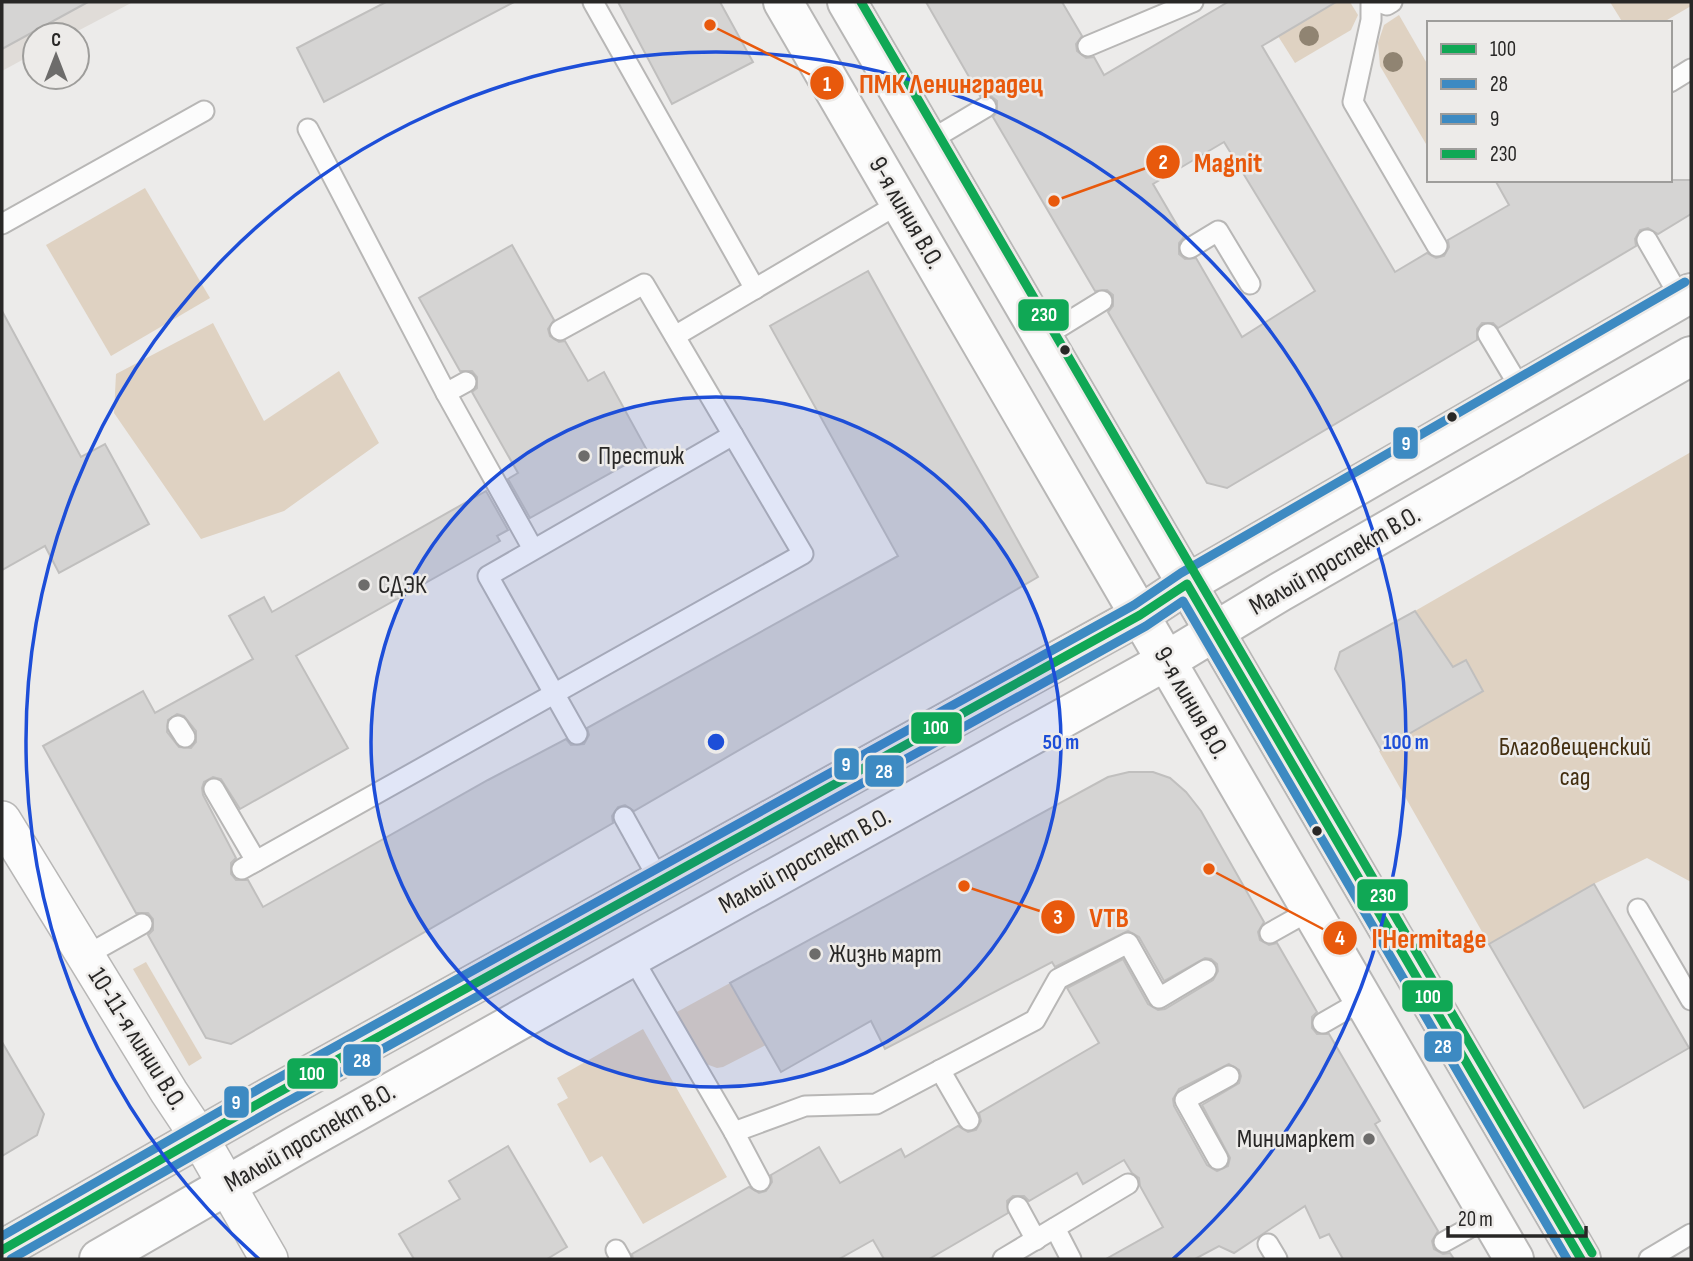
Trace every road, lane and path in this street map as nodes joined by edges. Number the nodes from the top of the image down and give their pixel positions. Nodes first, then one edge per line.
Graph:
1 (593, 2) edge
2 (783, 2) edge
3 (847, 2) edge
4 (1193, 2) edge
5 (1371, 2) edge
6 (1379, 2) edge
7 (1392, 2) edge
8 (1088, 46) dead end
9 (1691, 69) edge
10 (1672, 81) edge
11 (986, 107) dead end
12 (204, 111) dead end
13 (308, 129) dead end
14 (929, 142) junction
15 (900, 203) junction
16 (2, 224) edge
17 (1647, 240) dead end
18 (1437, 246) dead end
19 (1191, 248) dead end
20 (1250, 284) dead end
21 (755, 289) junction
22 (1686, 296) edge
23 (1102, 302) dead end
24 (560, 330) dead end
25 (1488, 334) dead end
26 (675, 336) junction
27 (1042, 338) junction
28 (1691, 356) edge
29 (466, 382) dead end
30 (1522, 391) junction
31 (446, 393) junction
32 (733, 435) junction
33 (534, 549) junction
34 (1187, 584) junction
35 (1140, 615) junction
36 (1214, 632) junction
37 (1166, 661) junction
38 (554, 693) junction
39 (577, 734) dead end
40 (214, 789) dead end
41 (624, 817) dead end
42 (2, 820) edge
43 (659, 880) junction
44 (1638, 909) dead end
45 (1311, 910) junction
46 (142, 924) dead end
47 (1270, 933) dead end
48 (85, 956) junction
49 (632, 957) junction
50 (1206, 971) dead end
51 (1363, 1000) junction
52 (1691, 1000) edge
53 (1323, 1023) dead end
54 (940, 1070) junction
55 (1229, 1076) dead end
56 (969, 1120) dead end
57 (734, 1132) junction
58 (199, 1137) junction
59 (1218, 1159) dead end
60 (760, 1181) dead end
61 (1128, 1184) dead end
62 (226, 1186) junction
63 (1018, 1207) dead end
64 (1489, 1217) junction
65 (1055, 1228) junction
66 (1691, 1234) edge
67 (1036, 1240) junction
68 (1444, 1242) dead end
69 (2, 1250) edge
70 (99, 1259) edge
71 (269, 1259) edge
72 (1003, 1259) edge
73 (1072, 1259) edge
74 (1514, 1259) edge
75 (1581, 1259) edge
76 (1649, 1259) edge

1 - 21 lane
2 - 15 main road, 9-я линия В.О.
3 - 14 main road
4 - 8 lane
5 - 18 lane
6 - 7 lane
9 - 10 lane
11 - 14 lane
12 - 16 lane
13 - 31 lane
14 - 27 main road
15 - 21 lane
15 - 35 main road, 9-я линия В.О.
17 - 22 lane
19 - 20 lane
21 - 26 lane
22 - 30 main road, Малый проспект В.О.
23 - 27 lane
24 - 26 lane
25 - 30 lane
26 - 32 lane
27 - 34 main road
28 - 36 main road, Малый проспект В.О.
29 - 31 lane
30 - 34 main road, Малый проспект В.О.
31 - 33 lane
32 - 33 lane
32 - 38 lane
33 - 38 lane
34 - 35 main road, Малый проспект В.О.
34 - 36 main road
35 - 37 main road, 9-я линия В.О.
35 - 43 main road, Малый проспект В.О.
36 - 37 main road, Малый проспект В.О.
36 - 75 main road
37 - 45 main road, 9-я линия В.О.
37 - 49 main road, Малый проспект В.О.
38 - 39 lane
38 - 40 lane
41 - 43 lane
42 - 48 street, 10-11-я линии В.О.
43 - 58 main road, Малый проспект В.О.
44 - 52 lane
45 - 47 lane
45 - 51 main road, 9-я линия В.О.
46 - 48 lane
48 - 58 street, 10-11-я линии В.О.
49 - 57 lane
49 - 62 main road, Малый проспект В.О.
50 - 54 lane
51 - 53 lane
51 - 64 main road, 9-я линия В.О.
54 - 56 lane
54 - 57 lane
55 - 59 lane
57 - 60 lane
58 - 62 street, 10-11-я линии В.О.
58 - 69 main road, Малый проспект В.О.
61 - 65 lane
62 - 70 main road, Малый проспект В.О.
62 - 71 street, 10-11-я линии В.О.
63 - 67 lane
64 - 68 lane
64 - 74 main road, 9-я линия В.О.
65 - 67 lane
65 - 73 lane
66 - 76 lane
67 - 72 lane

